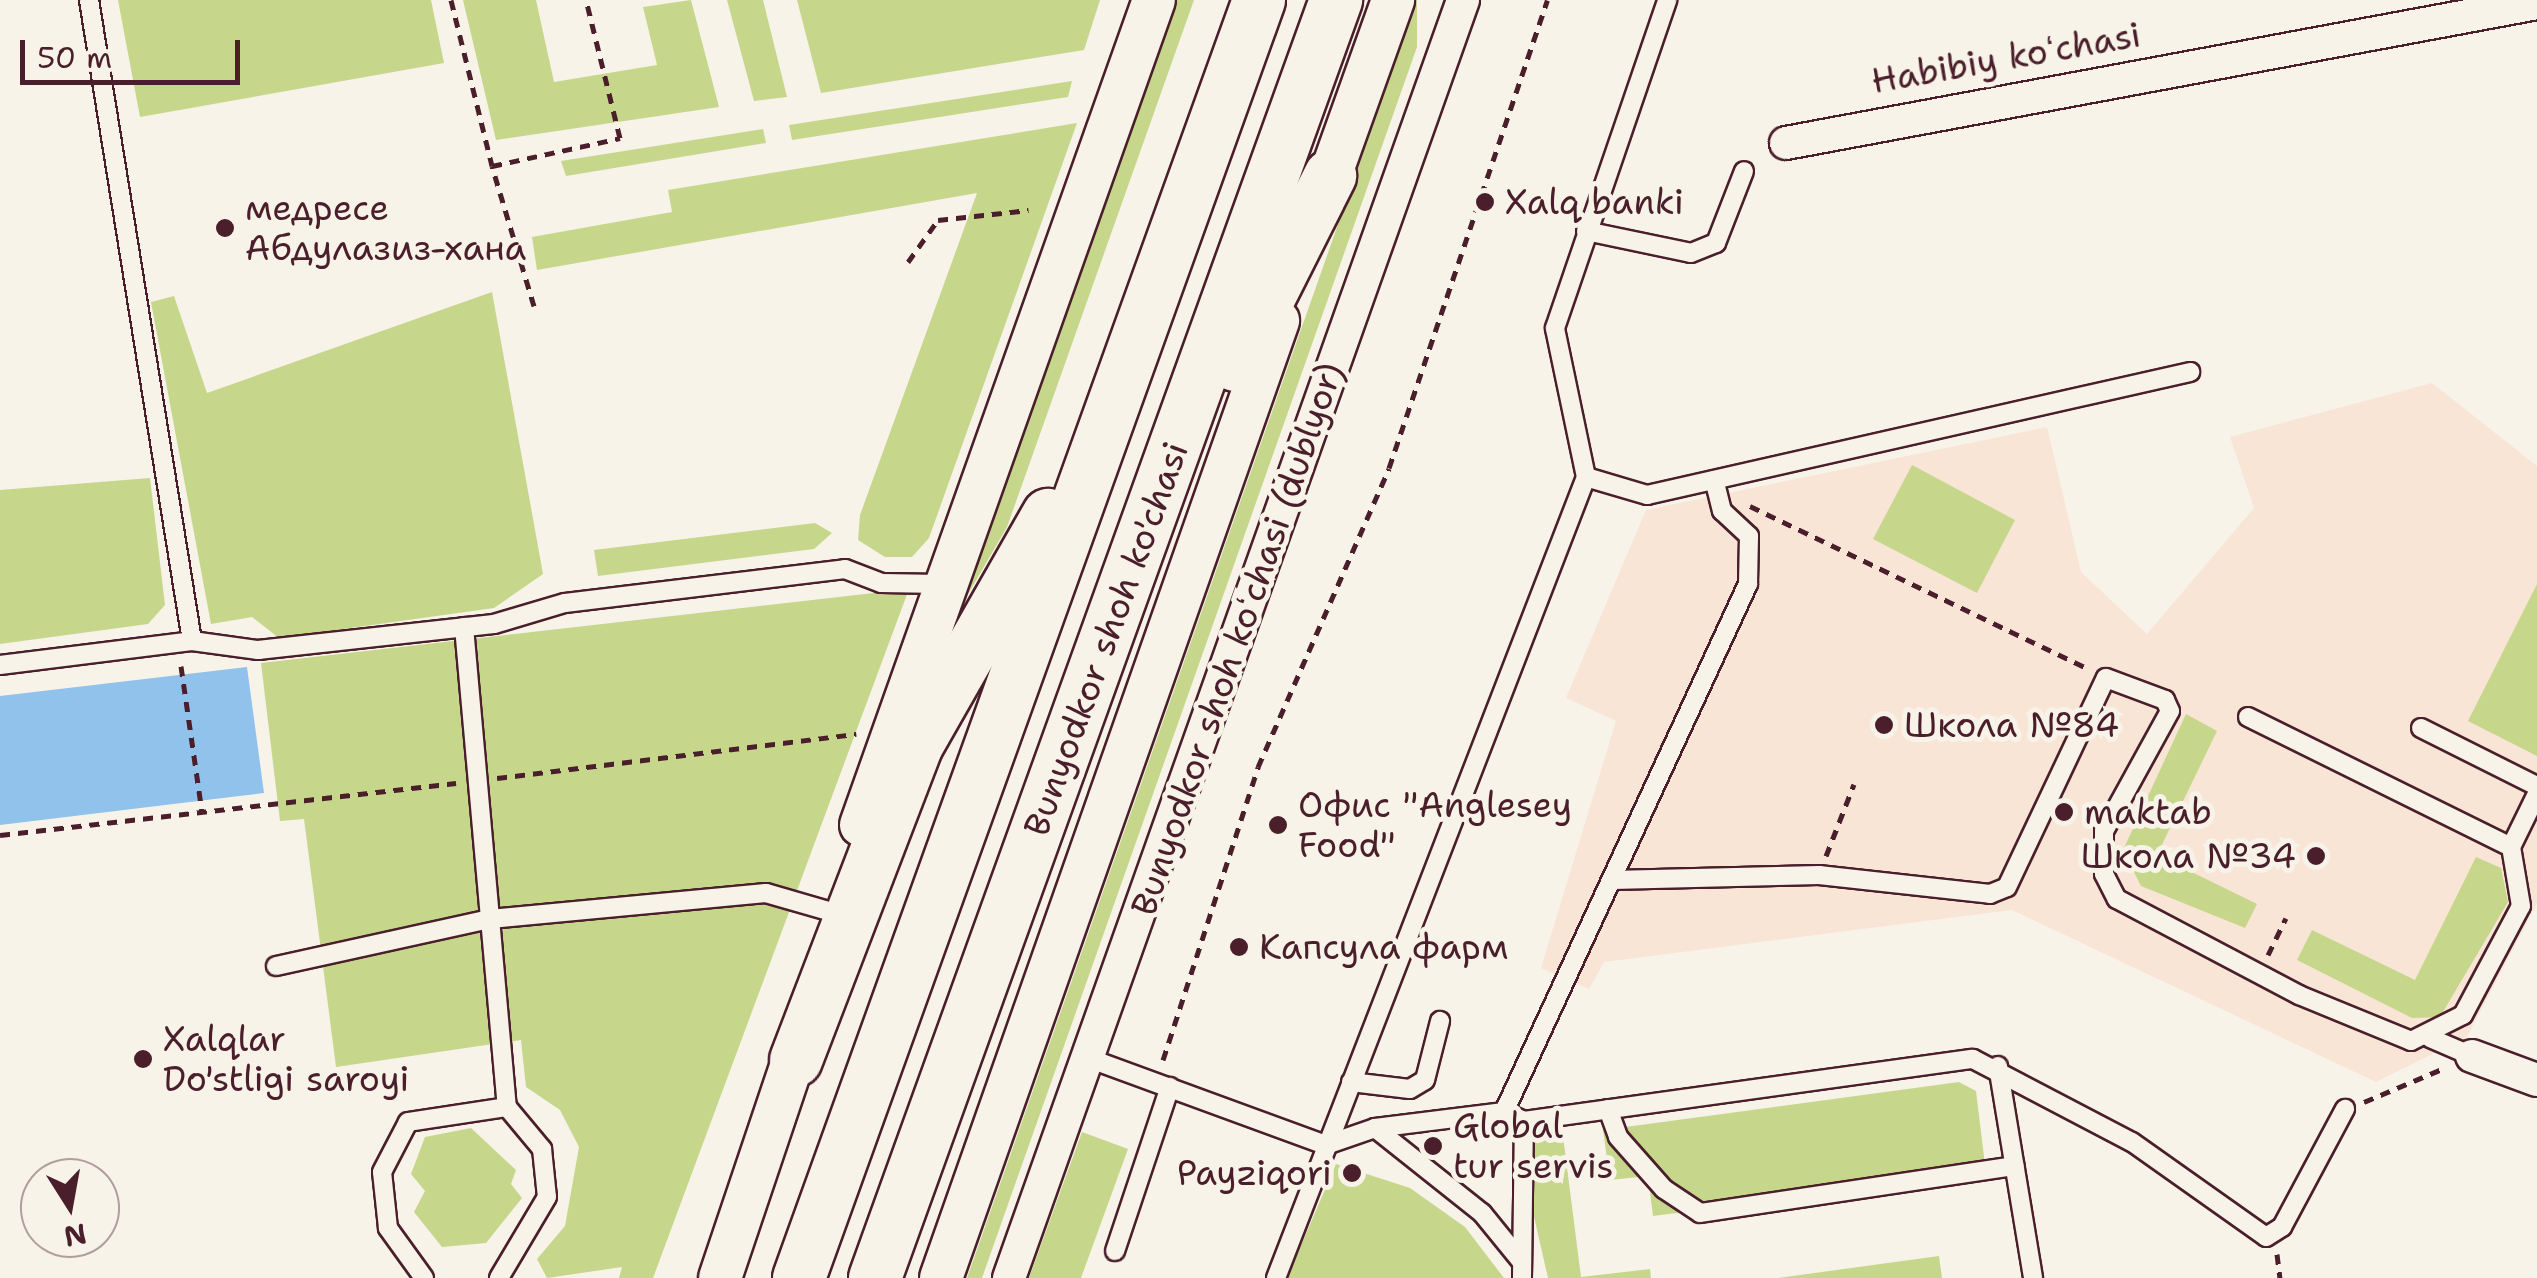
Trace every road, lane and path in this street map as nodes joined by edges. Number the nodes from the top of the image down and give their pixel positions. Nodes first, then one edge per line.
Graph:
1 (89, 0) edge
2 (451, 0) edge
3 (586, 0) edge
4 (1154, 0) edge
5 (1259, 0) edge
6 (1336, 0) edge
7 (1393, 0) edge
8 (1463, 0) edge
9 (1547, 0) edge
10 (1667, 0) edge
11 (2537, 3) edge
12 (2394, 15) edge
13 (1786, 143) dead end
14 (492, 166) junction
15 (1744, 170) dead end
16 (1330, 176) junction
17 (1028, 210) dead end
18 (1586, 231) junction
19 (908, 262) dead end
20 (534, 306) dead end
21 (2190, 372) dead end
22 (1106, 420) junction
23 (1586, 478) junction
24 (1714, 480) junction
25 (1722, 511) junction
26 (940, 584) junction
27 (464, 627) junction
28 (185, 642) junction
29 (1103, 647) junction
30 (0, 665) edge
31 (2106, 678) junction
32 (2248, 717) dead end
33 (2421, 728) dead end
34 (856, 734) dead end
35 (478, 781) junction
36 (1854, 784) dead end
37 (2537, 786) edge
38 (2537, 794) edge
39 (202, 812) junction
40 (0, 835) edge
41 (2510, 848) junction
42 (1819, 875) junction
43 (1612, 880) junction
44 (832, 912) junction
45 (2286, 918) dead end
46 (490, 920) junction
47 (2267, 956) dead end
48 (276, 966) dead end
49 (1440, 1021) dead end
50 (2430, 1038) junction
51 (2472, 1056) junction
52 (1088, 1058) junction
53 (796, 1060) junction
54 (1998, 1066) junction
55 (2537, 1080) edge
56 (1351, 1082) junction
57 (1163, 1085) junction
58 (507, 1108) junction
59 (1608, 1109) junction
60 (2345, 1110) joint
61 (1504, 1112) junction
62 (1524, 1120) junction
63 (1375, 1128) junction
64 (1326, 1144) junction
65 (2014, 1166) junction
66 (1115, 1250) dead end
67 (1521, 1269) edge
68 (424, 1278) edge
69 (499, 1278) edge
70 (720, 1278) edge
71 (799, 1278) edge
72 (875, 1278) edge
73 (941, 1278) edge
74 (1008, 1278) edge
75 (1276, 1278) edge
76 (2033, 1278) edge

1 - 28 lane
2 - 14 path
3 - 14 path
4 - 26 street
5 - 22 main road
6 - 29 main road, Bunyodkor shoh ko'chasi
7 - 16 street, Bunyodkor shoh koʻchasi (dublyor)
8 - 52 street, Bunyodkor shoh koʻchasi (dublyor)
9 - 57 path
10 - 18 lane
11 - 12 street, Habibiy koʻchasi
12 - 13 street, Habibiy koʻchasi
14 - 20 path
15 - 18 lane
16 - 29 main road
16 - 73 street, Bunyodkor shoh koʻchasi (dublyor)
17 - 19 path
18 - 23 lane
21 - 24 lane
22 - 53 main road
22 - 71 main road
23 - 24 lane
23 - 56 lane
24 - 25 lane
25 - 31 path
25 - 43 lane
26 - 27 lane
26 - 44 street
27 - 28 lane
27 - 35 lane
28 - 30 lane
28 - 39 path
29 - 72 main road, Bunyodkor shoh ko'chasi
31 - 42 lane
31 - 50 lane
32 - 41 lane
33 - 37 lane
34 - 35 path
35 - 39 path
35 - 46 lane
36 - 42 path
38 - 41 lane
39 - 40 path
41 - 50 lane
42 - 43 lane
43 - 61 lane
44 - 46 lane
44 - 53 street
45 - 47 path
46 - 48 lane
46 - 58 lane
49 - 56 lane
50 - 51 lane
51 - 55 street
51 - 60 path
52 - 57 lane
52 - 74 street, Bunyodkor shoh koʻchasi (dublyor)
53 - 70 street
54 - 59 lane
54 - 60 lane
54 - 65 lane
56 - 64 lane
57 - 64 lane
57 - 66 lane
58 - 68 lane
58 - 69 lane
59 - 62 lane
59 - 65 lane
61 - 62 lane
61 - 63 lane
62 - 67 lane
63 - 64 lane
63 - 67 lane
64 - 75 lane
65 - 76 lane

